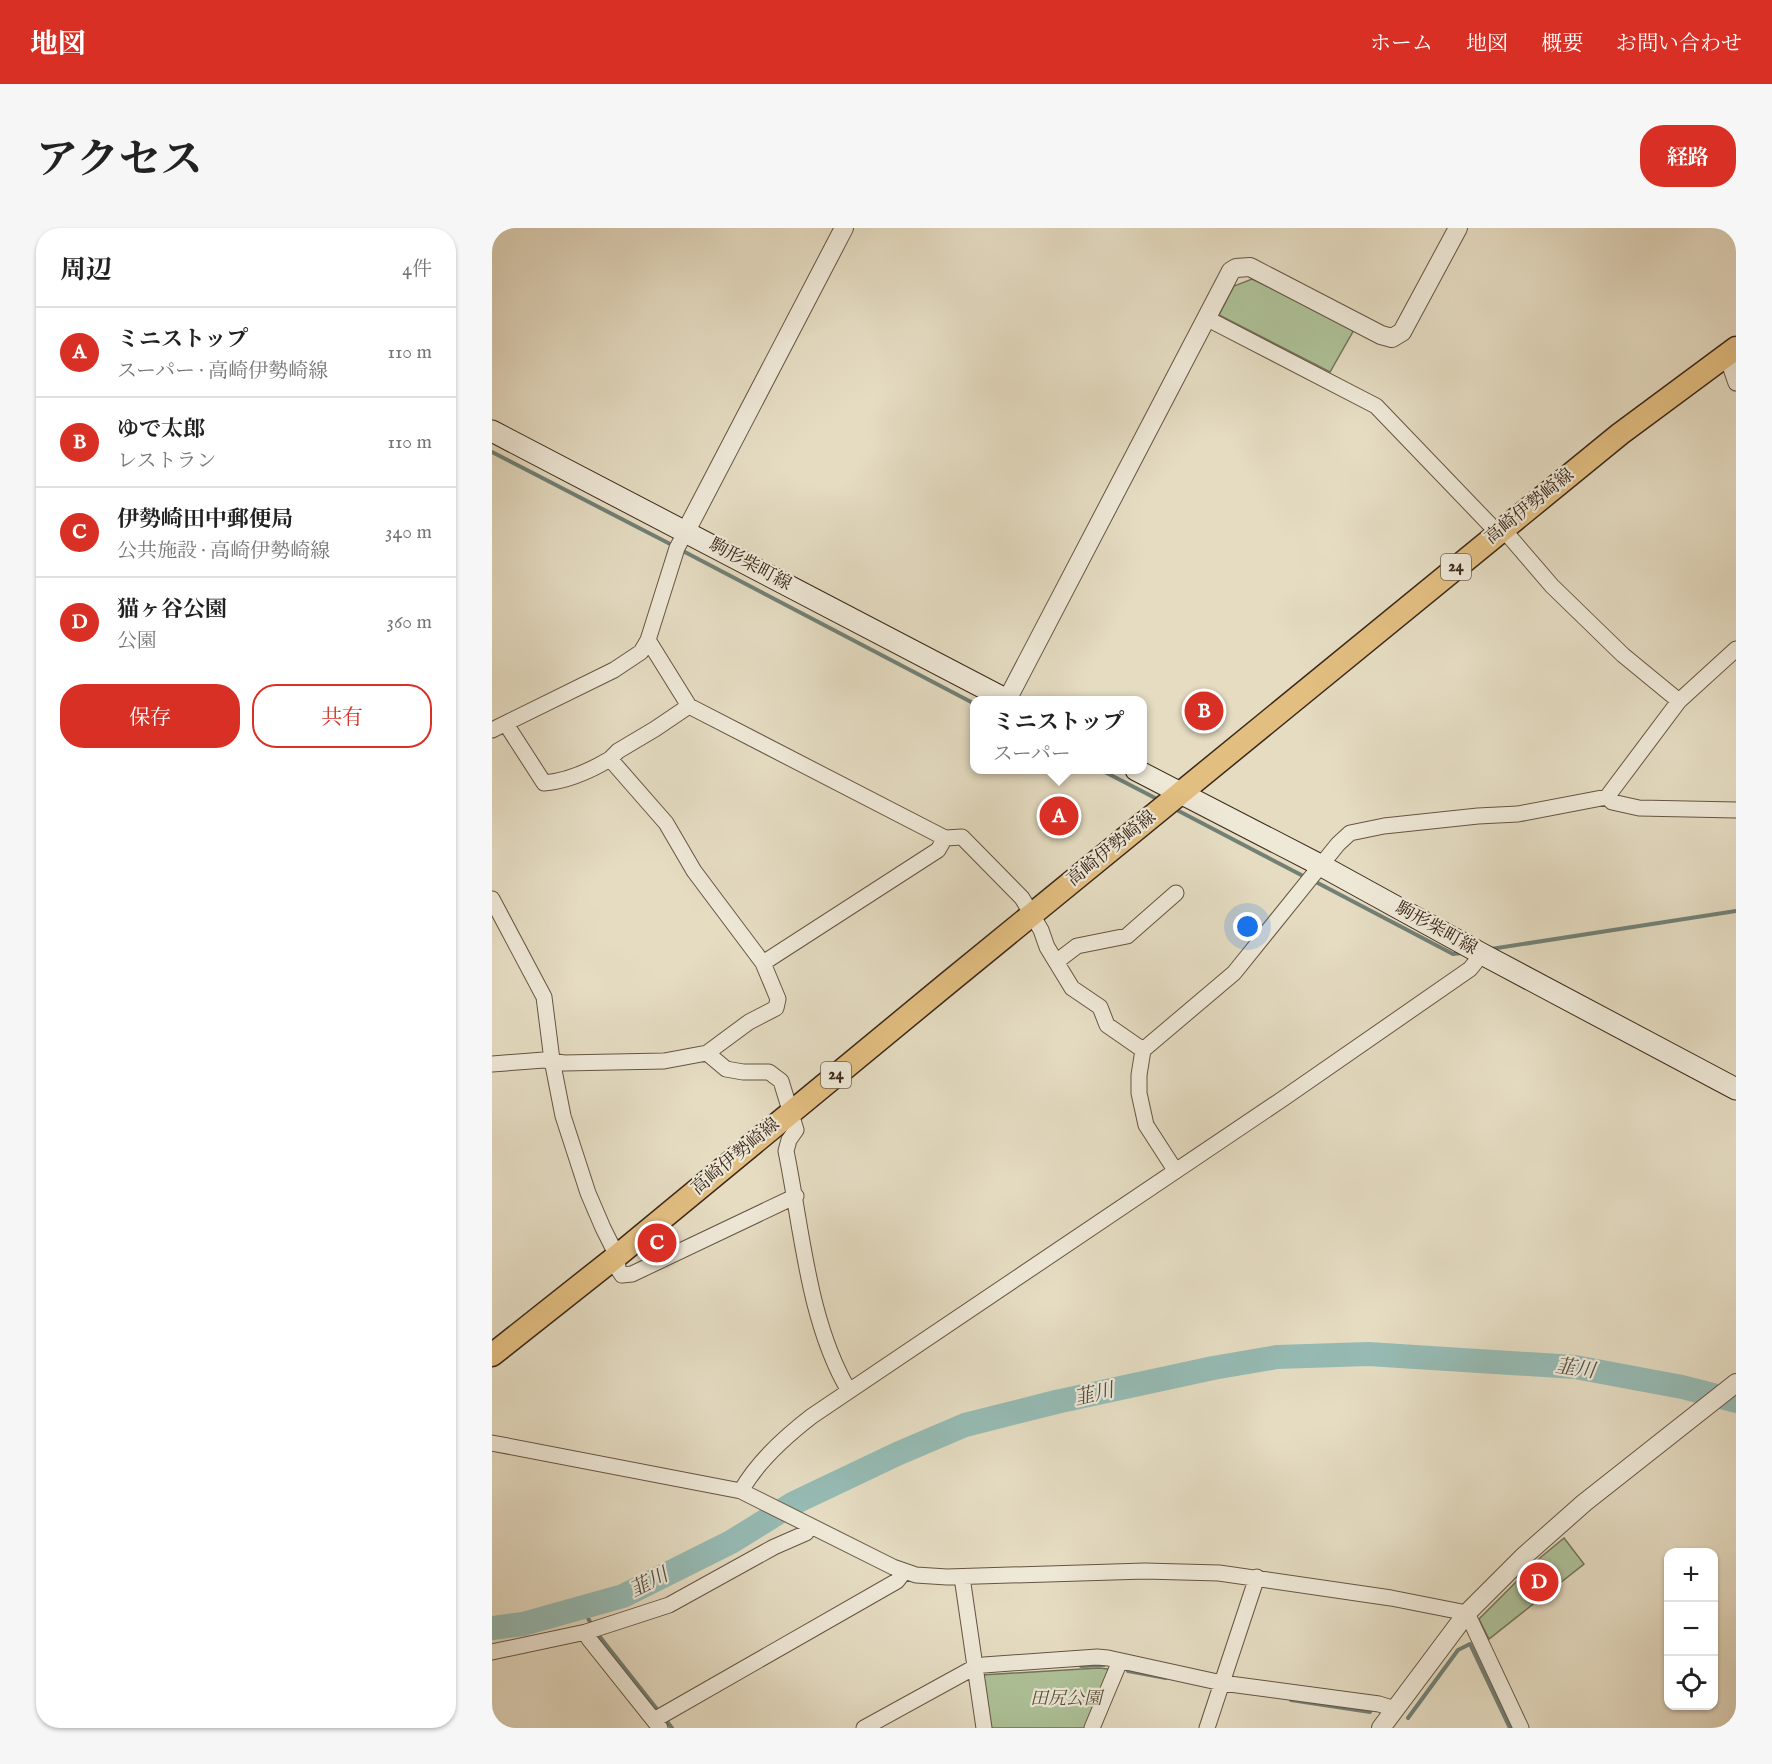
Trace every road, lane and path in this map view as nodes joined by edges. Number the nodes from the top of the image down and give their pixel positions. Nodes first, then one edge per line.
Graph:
1 (844, 228) edge
2 (1458, 228) edge
3 (1206, 318) junction
4 (1731, 351) edge
5 (1736, 383) edge
6 (492, 431) edge
7 (686, 531) junction
8 (1500, 531) junction
9 (648, 640) junction
10 (1736, 649) edge
11 (999, 696) edge
12 (1009, 696) edge
13 (1679, 700) junction
14 (689, 706) junction
15 (496, 727) edge
16 (610, 759) junction
17 (1144, 774) edge
18 (1180, 793) junction
19 (1607, 797) junction
20 (1736, 810) edge
21 (945, 838) junction
22 (1322, 866) junction
23 (1176, 893) dead end
24 (492, 899) edge
25 (1032, 914) junction
26 (1482, 954) junction
27 (1056, 962) junction
28 (763, 963) junction
29 (1143, 1050) junction
30 (707, 1053) junction
31 (552, 1060) junction
32 (492, 1064) edge
33 (1736, 1089) edge
34 (791, 1112) junction
35 (1175, 1170) junction
36 (796, 1196) junction
37 (617, 1256) junction
38 (492, 1355) edge
39 (1736, 1383) edge
40 (849, 1391) junction
41 (492, 1443) edge
42 (741, 1491) junction
43 (805, 1523) junction
44 (904, 1572) junction
45 (962, 1576) junction
46 (1257, 1577) junction
47 (1467, 1614) junction
48 (586, 1632) junction
49 (492, 1652) edge
50 (1120, 1661) junction
51 (975, 1667) junction
52 (1222, 1683) junction
53 (1395, 1709) junction
54 (657, 1724) edge
55 (864, 1728) edge
56 (984, 1728) edge
57 (1092, 1728) edge
58 (1207, 1728) edge
59 (1382, 1728) edge
60 (1521, 1728) edge

1 - 7 street
2 - 3 street
3 - 8 street
3 - 12 street
4 - 5 street
4 - 8 main road, 高崎伊勢崎線 / 24
6 - 7 main road, 駒形柴町線
7 - 9 street
7 - 11 main road, 駒形柴町線
8 - 13 street
8 - 18 main road, 高崎伊勢崎線 / 24
9 - 14 street
9 - 15 street
10 - 13 street
13 - 19 street
14 - 16 street
14 - 21 street
15 - 16 street
16 - 28 street
17 - 18 main road, 駒形柴町線
18 - 22 main road, 駒形柴町線
18 - 25 main road, 高崎伊勢崎線 / 24
19 - 20 street
19 - 22 street
21 - 25 street
21 - 28 street
22 - 26 main road, 駒形柴町線
22 - 29 street
23 - 27 street
24 - 31 street
25 - 27 street
25 - 34 main road, 高崎伊勢崎線 / 24
26 - 33 main road, 駒形柴町線
26 - 35 street
27 - 29 street
28 - 30 street
29 - 35 street
30 - 31 street
30 - 34 street
31 - 32 street
31 - 37 street
34 - 36 street
34 - 37 main road, 高崎伊勢崎線 / 24
35 - 40 street
36 - 37 street
36 - 40 street
37 - 38 main road, 高崎伊勢崎線 / 24
39 - 47 street
40 - 42 street
41 - 42 street
42 - 43 street
43 - 44 street
43 - 48 street
44 - 45 street
44 - 54 street
45 - 46 street
45 - 51 street
46 - 47 street
46 - 52 street
47 - 53 street
47 - 60 street
48 - 49 street
48 - 54 street
50 - 51 street
50 - 52 street
50 - 57 street
51 - 55 street
51 - 56 street
52 - 53 street
52 - 58 street
53 - 59 street

